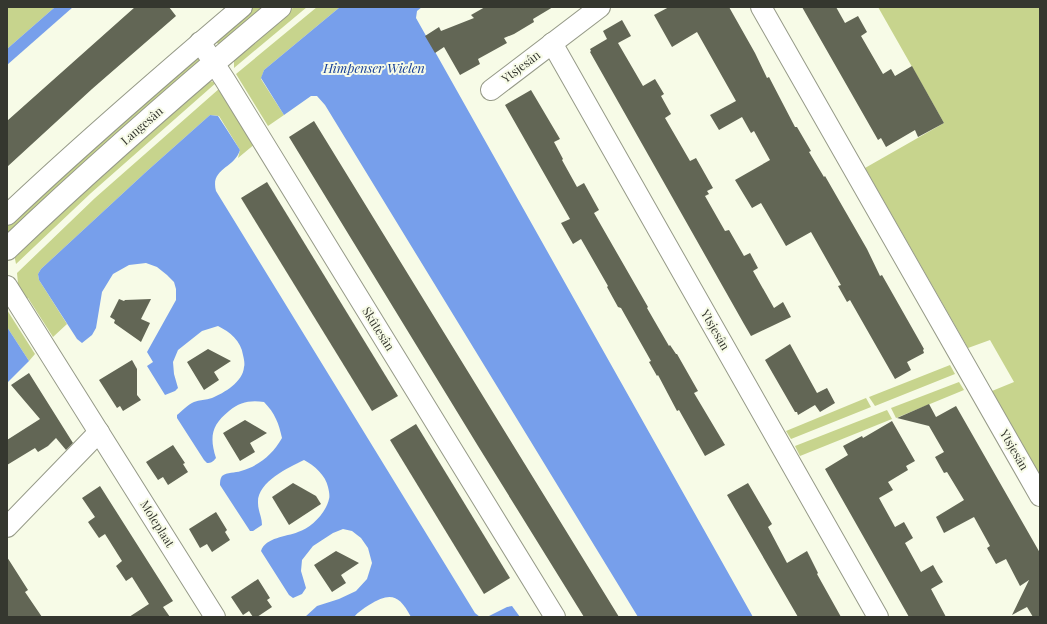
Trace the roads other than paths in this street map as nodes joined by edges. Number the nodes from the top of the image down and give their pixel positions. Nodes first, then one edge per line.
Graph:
1 (242, 7) edge
2 (280, 7) edge
3 (600, 7) edge
4 (761, 7) edge
5 (200, 42) junction
6 (552, 43) junction
7 (214, 63) junction
8 (491, 90) dead end
9 (7, 215) edge
10 (7, 249) edge
11 (7, 286) edge
12 (99, 432) junction
13 (1040, 496) edge
14 (7, 527) edge
15 (215, 617) edge
16 (555, 617) edge
17 (878, 617) edge

1 - 5 street, Langesân
2 - 7 street, Langesân
3 - 6 street, Ytsjesân
4 - 13 street, Ytsjesân
5 - 7 street, Skûtesân
5 - 9 street, Langesân
6 - 8 street, Ytsjesân
6 - 17 street, Ytsjesân
7 - 10 street, Langesân
7 - 16 street, Skûtesân
11 - 12 street, Moleplaat
12 - 14 street
12 - 15 street, Moleplaat

